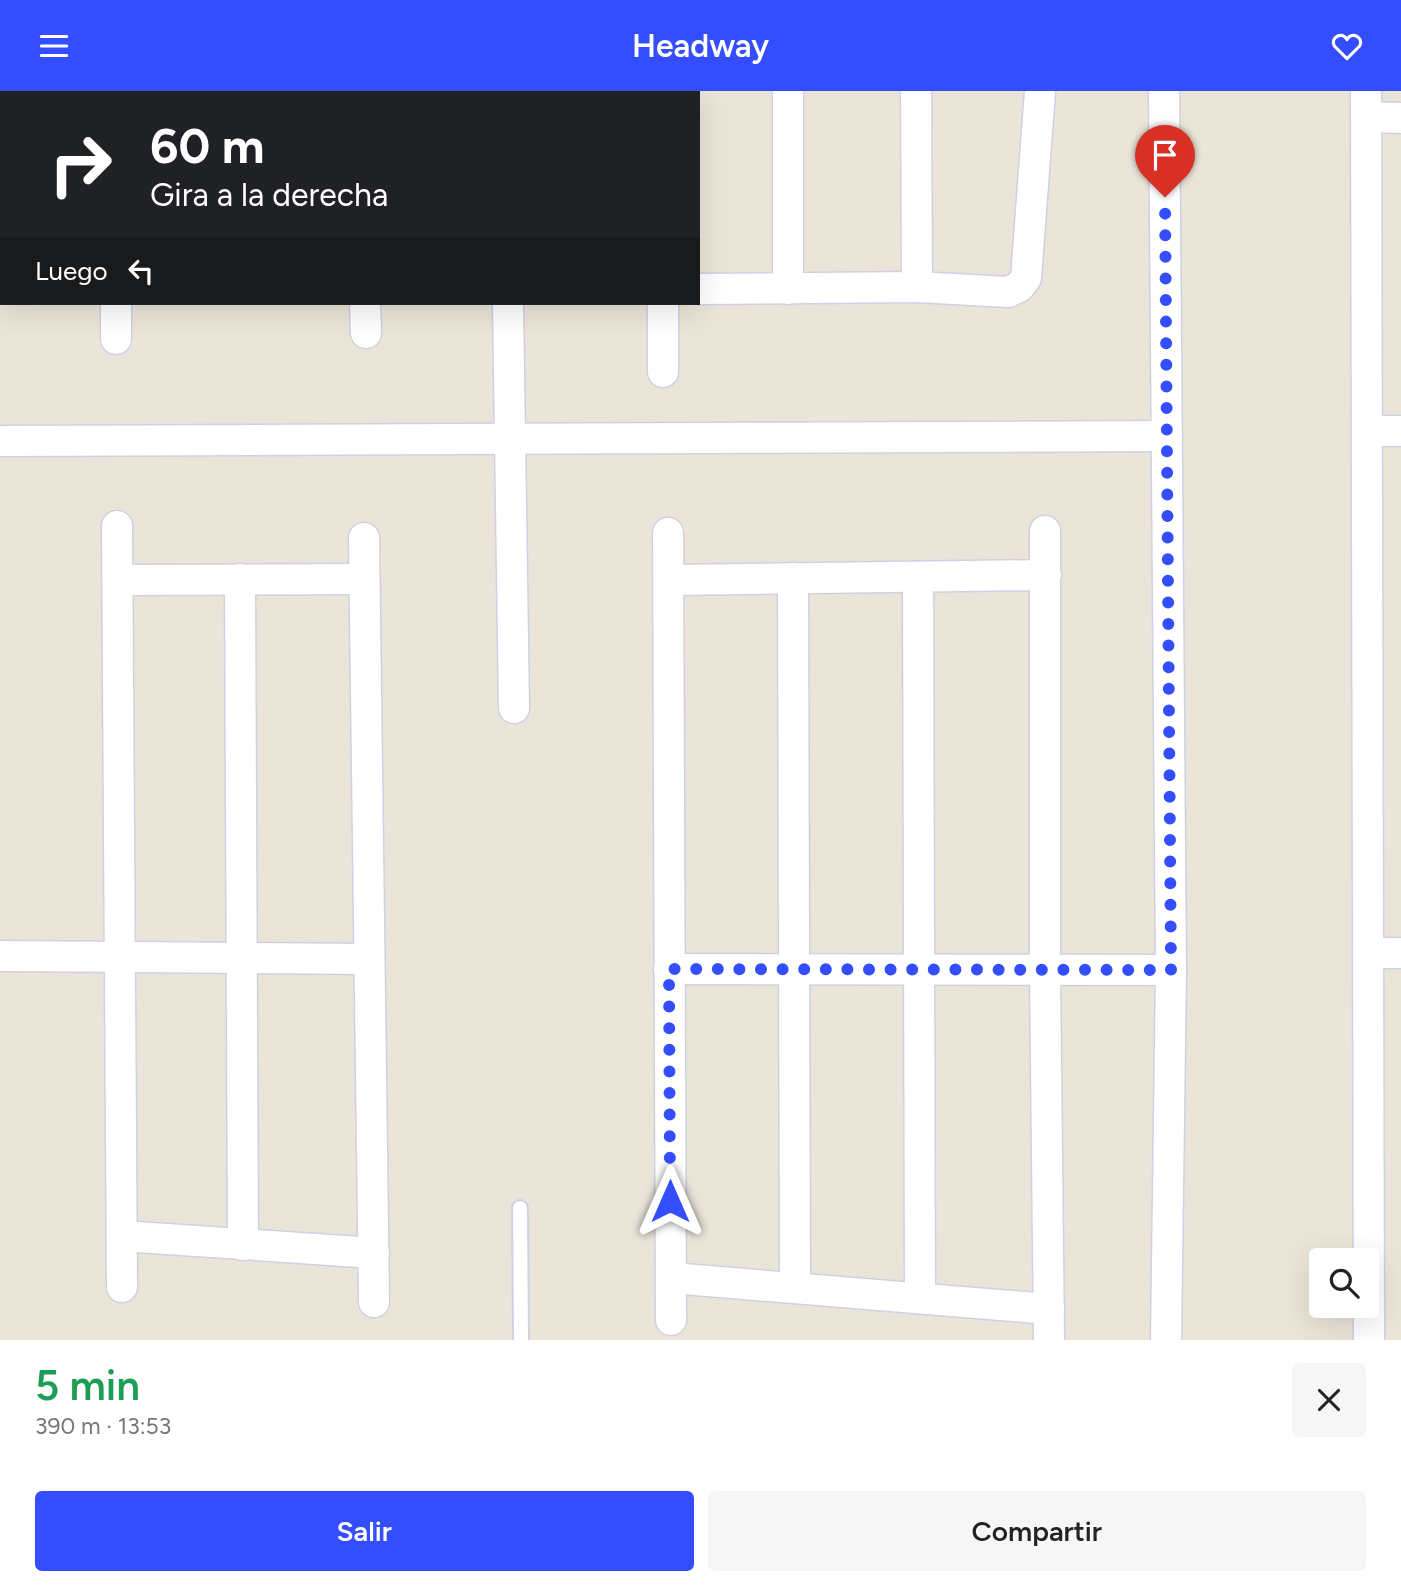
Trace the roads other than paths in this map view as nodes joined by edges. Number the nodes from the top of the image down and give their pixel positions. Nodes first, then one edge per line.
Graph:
1 (788, 91) edge
2 (916, 91) edge
3 (1040, 91) edge
4 (1164, 91) edge
5 (1366, 104) edge
6 (1401, 118) edge
7 (917, 288) junction
8 (700, 289) edge
9 (788, 289) junction
10 (116, 305) edge
11 (365, 305) edge
12 (508, 305) edge
13 (663, 305) edge
14 (366, 333) dead end
15 (116, 339) dead end
16 (663, 372) dead end
17 (1368, 431) junction
18 (1401, 431) edge
19 (1167, 436) junction
20 (511, 439) junction
21 (0, 441) edge
22 (117, 526) dead end
23 (1045, 531) dead end
24 (668, 533) dead end
25 (364, 538) dead end
26 (1045, 575) junction
27 (918, 577) junction
28 (793, 578) junction
29 (240, 579) junction
30 (365, 579) junction
31 (118, 580) junction
32 (668, 580) junction
33 (514, 708) dead end
34 (1368, 953) junction
35 (1401, 953) edge
36 (0, 956) edge
37 (120, 958) junction
38 (242, 958) junction
39 (369, 959) junction
40 (669, 969) junction
41 (793, 969) junction
42 (917, 970) junction
43 (1045, 970) junction
44 (1171, 970) junction
45 (520, 1208) dead end
46 (122, 1237) junction
47 (243, 1245) junction
48 (374, 1254) junction
49 (671, 1278) junction
50 (122, 1287) dead end
51 (796, 1288) junction
52 (920, 1298) junction
53 (374, 1302) dead end
54 (1049, 1308) junction
55 (671, 1320) dead end
56 (522, 1340) edge
57 (1049, 1340) edge
58 (1166, 1340) edge
59 (1369, 1340) edge

1 - 9 street
2 - 7 street
3 - 7 street
4 - 19 street
5 - 6 street
5 - 17 street
7 - 9 street
8 - 9 street
10 - 15 street
11 - 14 street
12 - 20 street
13 - 16 street
17 - 18 street
17 - 34 street
19 - 20 street
19 - 44 street
20 - 21 street
20 - 33 street
22 - 31 street
23 - 26 street
24 - 32 street
25 - 30 street
26 - 27 street
26 - 43 street
27 - 28 street
27 - 42 street
28 - 32 street
28 - 41 street
29 - 30 street
29 - 31 street
29 - 38 street
30 - 39 street
31 - 37 street
32 - 40 street
34 - 35 street
34 - 59 street
36 - 37 street
37 - 38 street
37 - 46 street
38 - 39 street
38 - 47 street
39 - 48 street
40 - 41 street
40 - 49 street
41 - 42 street
41 - 51 street
42 - 43 street
42 - 52 street
43 - 44 street
43 - 54 street
44 - 58 street
45 - 56 lane
46 - 47 street
46 - 50 street
47 - 48 street
48 - 53 street
49 - 51 street
49 - 55 street
51 - 52 street
52 - 54 street
54 - 57 street

